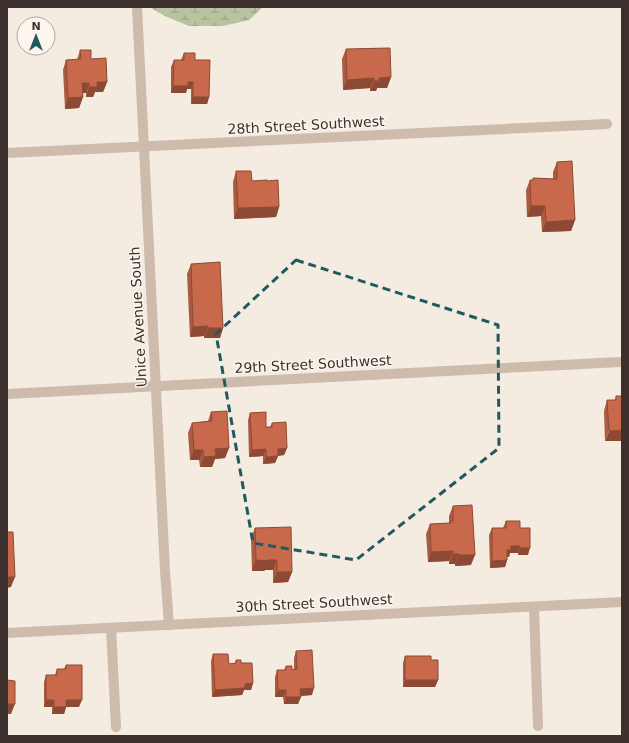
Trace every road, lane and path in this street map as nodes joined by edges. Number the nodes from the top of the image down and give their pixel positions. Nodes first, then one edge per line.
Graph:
1 (137, 7) edge
2 (607, 124) dead end
3 (144, 147) junction
4 (7, 153) edge
5 (620, 362) dead end
6 (156, 387) junction
7 (7, 394) edge
8 (622, 602) edge
9 (534, 606) junction
10 (169, 625) junction
11 (111, 628) junction
12 (7, 633) edge
13 (538, 726) dead end
14 (116, 727) dead end

1 - 3 street, Unice Avenue South
2 - 3 street, 28th Street Southwest
3 - 4 street, 28th Street Southwest
3 - 6 street, Unice Avenue South
5 - 6 street, 29th Street Southwest
6 - 7 street, 29th Street Southwest
6 - 10 street, Unice Avenue South
8 - 9 street, 30th Street Southwest
9 - 10 street, 30th Street Southwest
9 - 13 street
10 - 11 street, 30th Street Southwest
11 - 12 street, 30th Street Southwest
11 - 14 street

